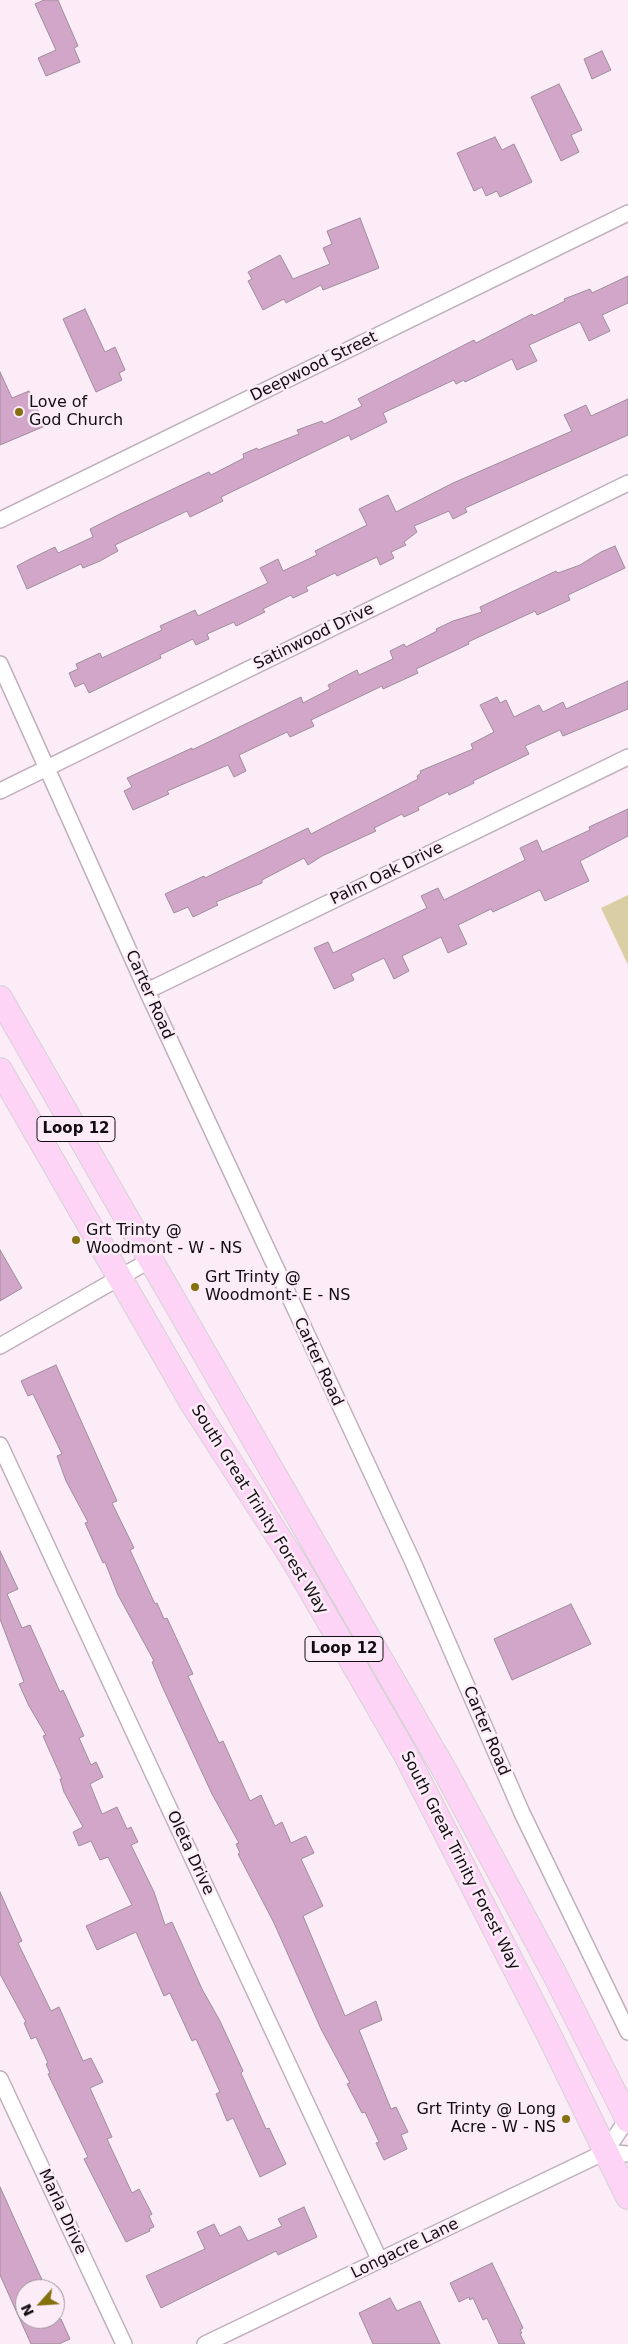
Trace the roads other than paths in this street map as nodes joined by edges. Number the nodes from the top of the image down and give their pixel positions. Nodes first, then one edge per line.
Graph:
1 (628, 213) edge
2 (628, 483) edge
3 (0, 520) edge
4 (0, 664) edge
5 (628, 757) edge
6 (48, 767) junction
7 (0, 791) edge
8 (147, 991) junction
9 (0, 998) edge
10 (0, 1070) edge
11 (152, 1259) junction
12 (120, 1277) junction
13 (0, 1346) edge
14 (0, 1445) edge
15 (628, 2032) edge
16 (0, 2079) edge
17 (628, 2119) edge
18 (617, 2153) edge
19 (628, 2197) edge
20 (380, 2261) junction
21 (124, 2344) edge
22 (204, 2344) edge

1 - 3 street, Deepwood Street
2 - 6 street, Satinwood Drive
4 - 6 street, Carter Road
5 - 8 street, Palm Oak Drive
6 - 7 street, Satinwood Drive
6 - 8 street, Carter Road
8 - 15 street, Carter Road
9 - 11 main road, South Great Trinity Forest Way / Loop 12
10 - 12 main road, South Great Trinity Forest Way / Loop 12
11 - 12 street
11 - 17 main road, South Great Trinity Forest Way / Loop 12
12 - 13 street
12 - 18 main road, South Great Trinity Forest Way / Loop 12
14 - 20 street, Oleta Drive
16 - 21 street, Marla Drive
17 - 18 street
18 - 19 main road, South Great Trinity Forest Way / Loop 12
18 - 20 street, Longacre Lane
20 - 22 street, Longacre Lane

